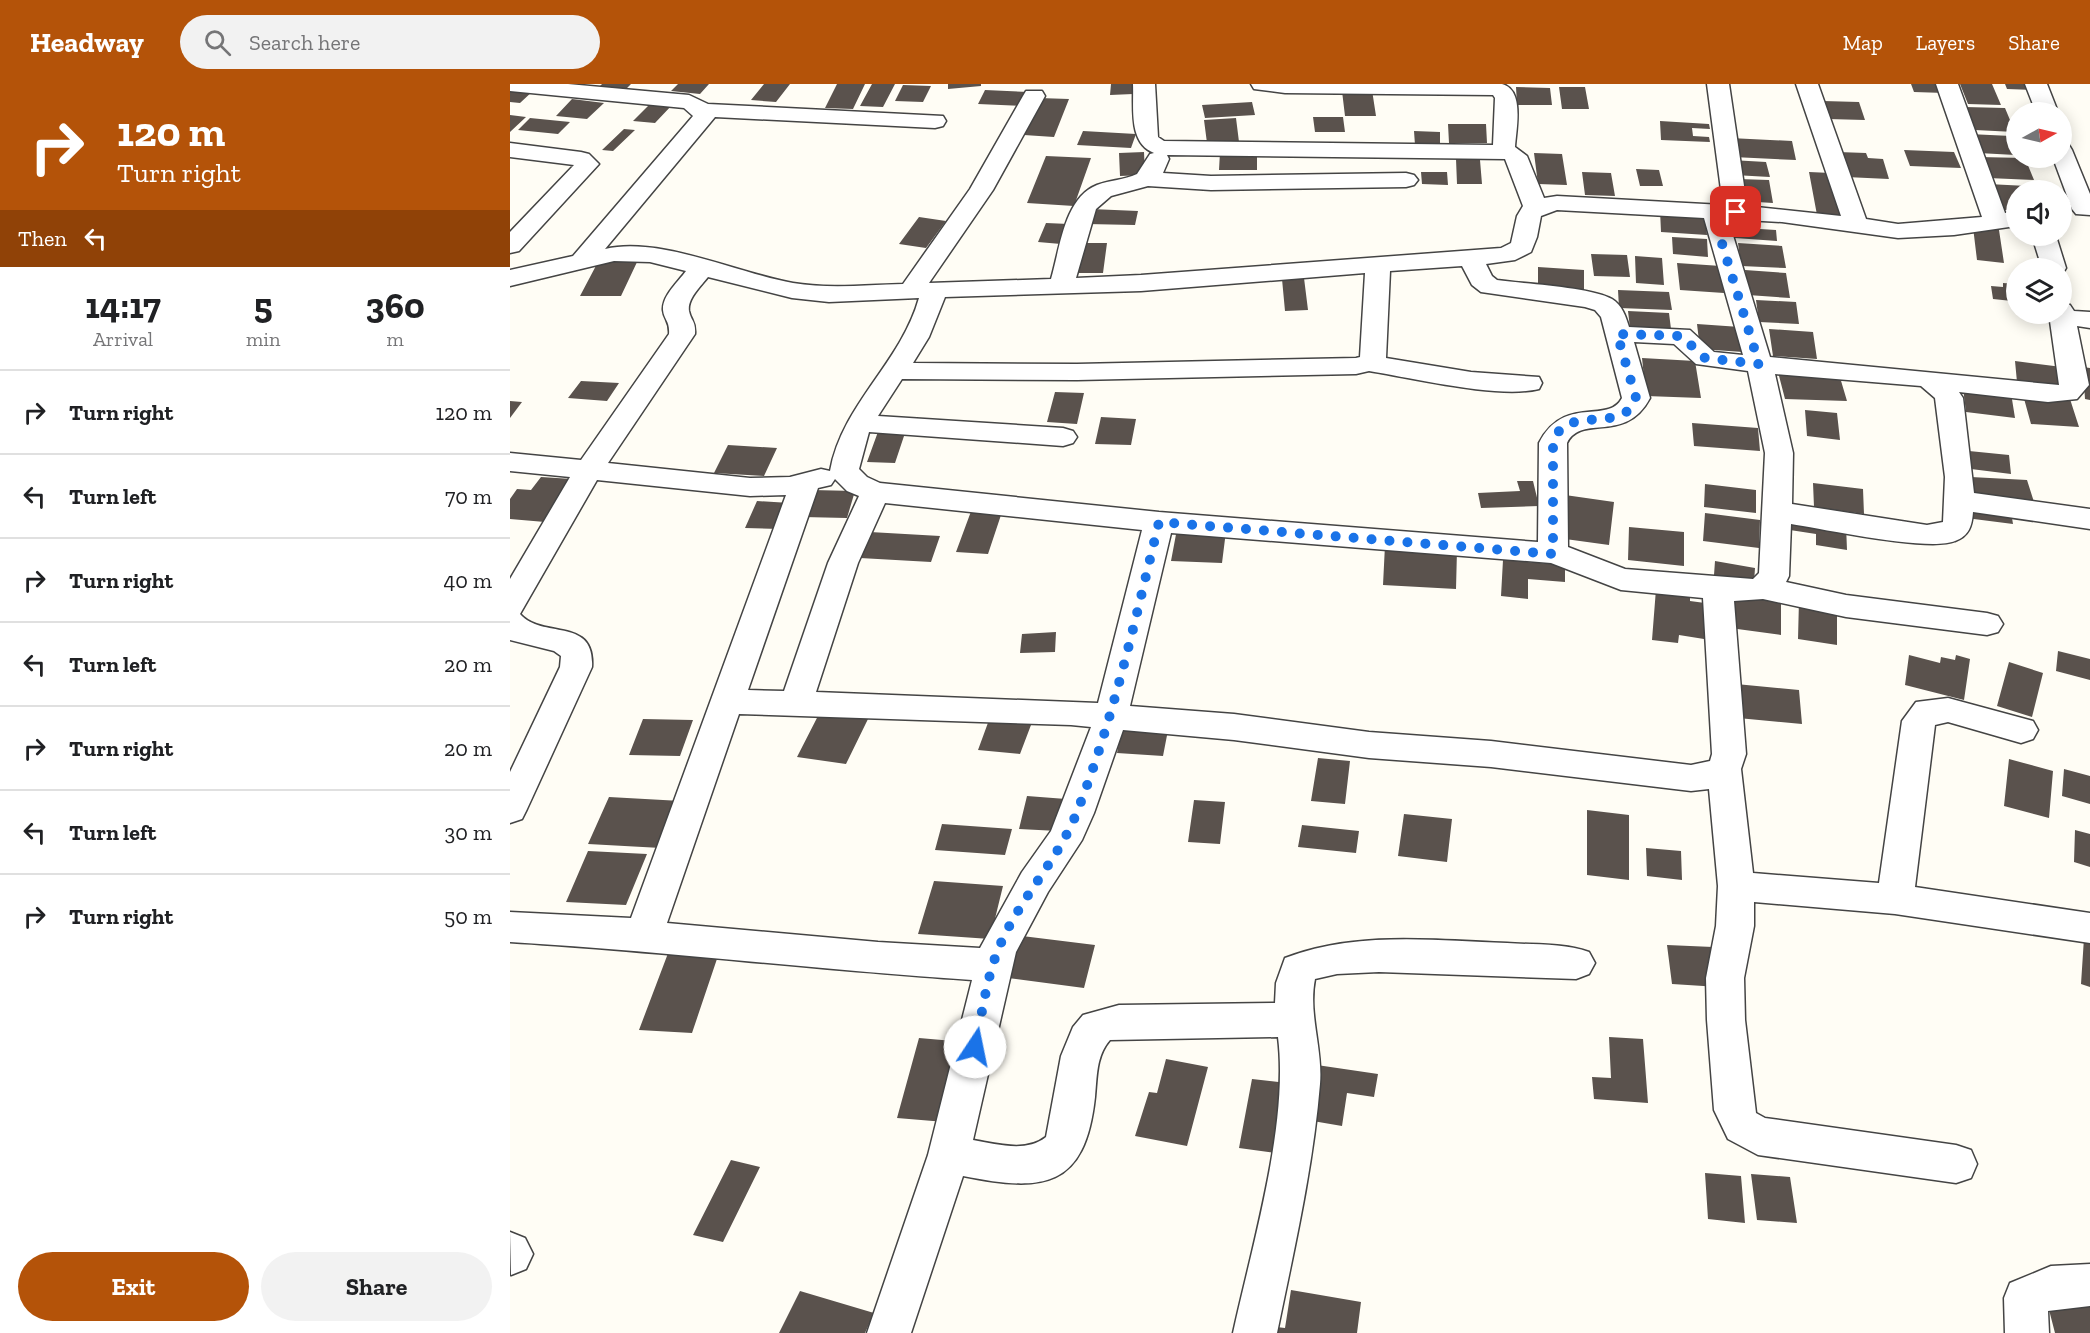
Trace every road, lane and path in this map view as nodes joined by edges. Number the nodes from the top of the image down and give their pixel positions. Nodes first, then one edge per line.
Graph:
1 (1144, 84) edge
2 (1262, 84) edge
3 (1718, 84) edge
4 (1808, 84) edge
5 (1947, 84) edge
6 (2036, 84) edge
7 (510, 85) edge
8 (1504, 87) edge
9 (1034, 96) dead end
10 (2043, 102) edge
11 (703, 110) junction
12 (935, 121) dead end
13 (1160, 148) junction
14 (510, 150) edge
15 (1504, 151) junction
16 (2066, 168) edge
17 (1148, 179) junction
18 (1406, 180) dead end
19 (1536, 206) junction
20 (2078, 210) edge
21 (1726, 212) junction
22 (2006, 221) edge
23 (1856, 226) junction
24 (510, 246) edge
25 (1472, 258) junction
26 (583, 259) junction
27 (1378, 265) junction
28 (702, 267) junction
29 (510, 278) edge
30 (1061, 286) junction
31 (922, 290) junction
32 (2072, 316) edge
33 (2090, 320) edge
34 (2064, 324) edge
35 (1617, 334) junction
36 (1369, 363) junction
37 (1759, 364) junction
38 (897, 371) junction
39 (1934, 381) junction
40 (1529, 383) dead end
41 (859, 423) junction
42 (1063, 437) dead end
43 (510, 462) edge
44 (844, 471) junction
45 (587, 472) junction
46 (805, 483) junction
47 (875, 492) junction
48 (1961, 501) junction
49 (1777, 512) junction
50 (2090, 519) edge
51 (1159, 522) junction
52 (1553, 554) junction
53 (1763, 588) junction
54 (1718, 589) junction
55 (510, 606) edge
56 (510, 622) edge
57 (1988, 624) dead end
58 (726, 701) junction
59 (796, 704) junction
60 (1111, 717) junction
61 (2021, 730) dead end
62 (1724, 769) junction
63 (512, 798) edge
64 (1736, 886) junction
65 (1895, 899) junction
66 (510, 927) edge
67 (2090, 928) edge
68 (641, 936) junction
69 (1576, 963) dead end
70 (994, 965) junction
71 (1293, 1020) junction
72 (950, 1155) junction
73 (1956, 1164) dead end
74 (2090, 1285) edge
75 (889, 1333) edge
76 (1255, 1333) edge
77 (2027, 1333) edge

1 - 13 street
2 - 8 street
3 - 21 street
4 - 23 street
5 - 22 street
6 - 10 street
7 - 11 street
8 - 15 street
9 - 31 street
11 - 12 street
11 - 26 street
13 - 15 street
13 - 17 street
14 - 24 street
15 - 19 street
16 - 20 street
17 - 18 street
17 - 30 street
19 - 21 street
19 - 25 street
21 - 23 street
21 - 37 street
22 - 23 street
25 - 27 street
25 - 35 street
26 - 28 street
26 - 29 street
27 - 30 street
27 - 36 street
28 - 31 street
28 - 45 street
30 - 31 street
31 - 38 street
32 - 33 street
34 - 39 street
35 - 37 street
35 - 52 street
36 - 38 street
36 - 40 street
37 - 39 street
37 - 49 street
38 - 41 street
39 - 48 street
41 - 42 street
41 - 44 street
43 - 45 street
44 - 46 street
44 - 47 street
45 - 46 street
45 - 55 street
46 - 58 street
47 - 51 street
47 - 59 street
48 - 49 street
48 - 50 street
49 - 53 street
51 - 52 street
51 - 60 street
52 - 54 street
53 - 54 street
53 - 57 street
54 - 62 street
56 - 63 street
58 - 59 street
58 - 68 street
59 - 60 street
60 - 62 street
60 - 70 street
61 - 65 street
62 - 64 street
64 - 65 street
64 - 73 street
65 - 67 street
66 - 68 street
68 - 70 street
69 - 71 street
70 - 72 street
71 - 72 street
71 - 76 street
72 - 75 street
74 - 77 street

